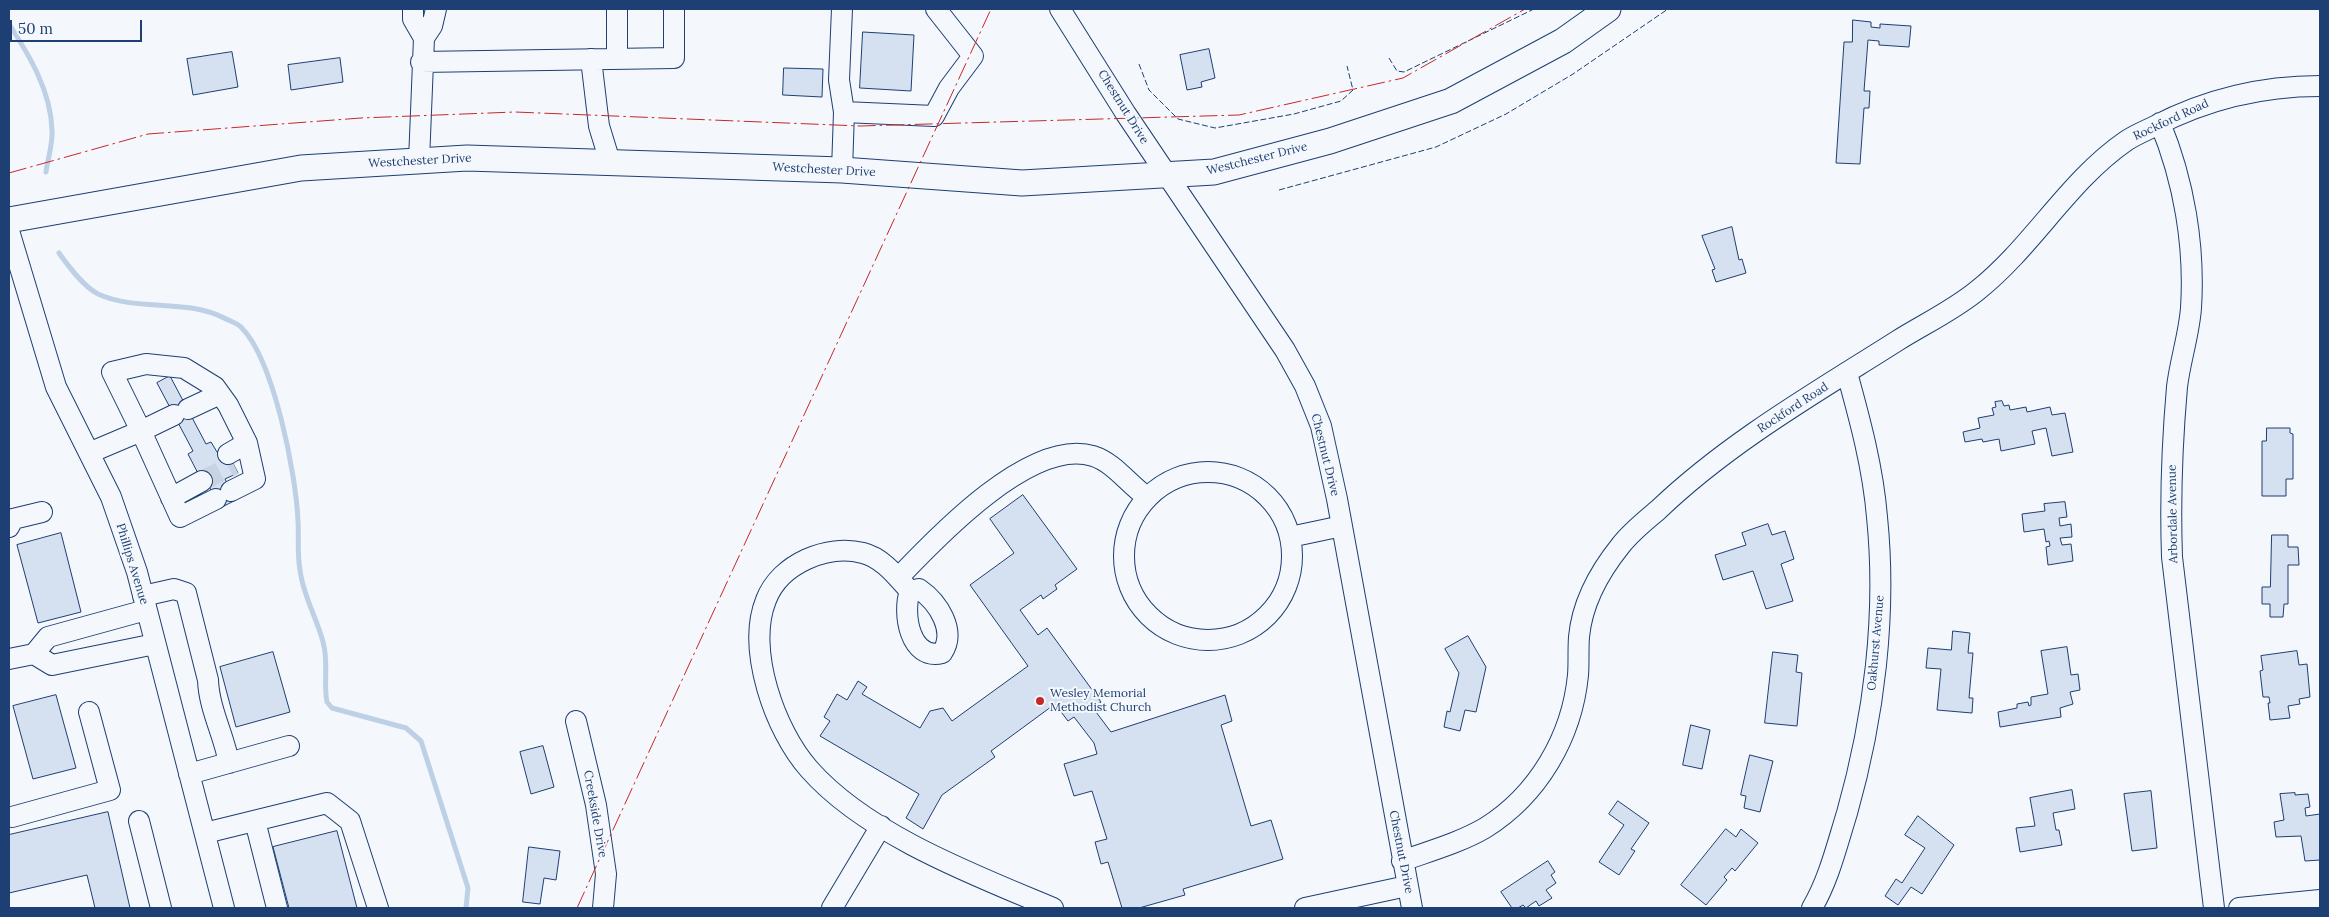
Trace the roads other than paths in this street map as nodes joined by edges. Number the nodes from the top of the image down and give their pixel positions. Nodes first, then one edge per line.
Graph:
1 (413, 9) edge
2 (436, 9) edge
3 (617, 9) edge
4 (674, 9) edge
5 (842, 9) edge
6 (936, 9) edge
7 (1060, 9) edge
8 (1608, 9) edge
9 (424, 38) junction
10 (591, 59) junction
11 (617, 59) junction
12 (421, 62) junction
13 (2320, 86) edge
14 (844, 112) junction
15 (2160, 123) junction
16 (419, 161) junction
17 (610, 162) junction
18 (842, 170) junction
19 (1167, 175) junction
20 (9, 220) edge
21 (9, 231) edge
22 (1847, 372) junction
23 (220, 394) junction
24 (141, 431) junction
25 (89, 453) junction
26 (199, 476) tunnel mouth
27 (169, 493) junction
28 (1147, 497) junction
29 (42, 512) dead end
30 (1342, 526) junction
31 (9, 527) edge
32 (1290, 537) junction
33 (145, 603) junction
34 (155, 644) junction
35 (34, 654) junction
36 (9, 659) edge
37 (89, 712) dead end
38 (576, 721) dead end
39 (289, 746) dead end
40 (229, 763) junction
41 (189, 774) junction
42 (10, 812) edge
43 (139, 821) dead end
44 (255, 821) junction
45 (881, 826) junction
46 (205, 833) junction
47 (1402, 861) junction
48 (1407, 886) junction
49 (2320, 900) edge
50 (1813, 907) edge
51 (161, 908) edge
52 (224, 908) edge
53 (277, 908) edge
54 (378, 908) edge
55 (603, 908) edge
56 (832, 908) edge
57 (1053, 908) edge
58 (1306, 908) edge
59 (1412, 908) edge
60 (2214, 908) edge
61 (2239, 908) edge

1 - 9 street
2 - 9 street
3 - 11 street
4 - 11 street
5 - 14 street
6 - 14 street
7 - 19 street, Chestnut Drive
8 - 19 main road, Westchester Drive
9 - 12 street
10 - 11 street
10 - 12 street
10 - 17 street
12 - 16 street
13 - 15 street, Rockford Road
14 - 18 street
15 - 22 street, Rockford Road
15 - 60 street, Arbordale Avenue
16 - 17 main road, Westchester Drive
16 - 20 main road, Westchester Drive
17 - 18 main road, Westchester Drive
18 - 19 main road, Westchester Drive
19 - 30 street, Chestnut Drive
21 - 25 street, Phillips Avenue
22 - 47 street, Rockford Road
22 - 50 street, Oakhurst Avenue
23 - 24 street
23 - 24 street
23 - 27 street
24 - 25 street
24 - 27 street
25 - 33 street, Phillips Avenue
26 - 27 street
28 - 32 street
28 - 32 street
28 - 45 street
29 - 31 street
30 - 32 street
30 - 47 street, Chestnut Drive
33 - 34 street, Phillips Avenue
33 - 35 street
33 - 40 street
34 - 35 street
34 - 41 street, Phillips Avenue
35 - 36 street
37 - 42 street
38 - 55 street, Creekside Drive
39 - 40 street
40 - 41 street
41 - 46 street, Phillips Avenue
43 - 51 street
44 - 46 street
44 - 53 street
44 - 54 street
45 - 56 street
45 - 57 street
46 - 52 street, Phillips Avenue
47 - 48 street, Chestnut Drive
48 - 58 street
48 - 59 street, Chestnut Drive
49 - 61 street

